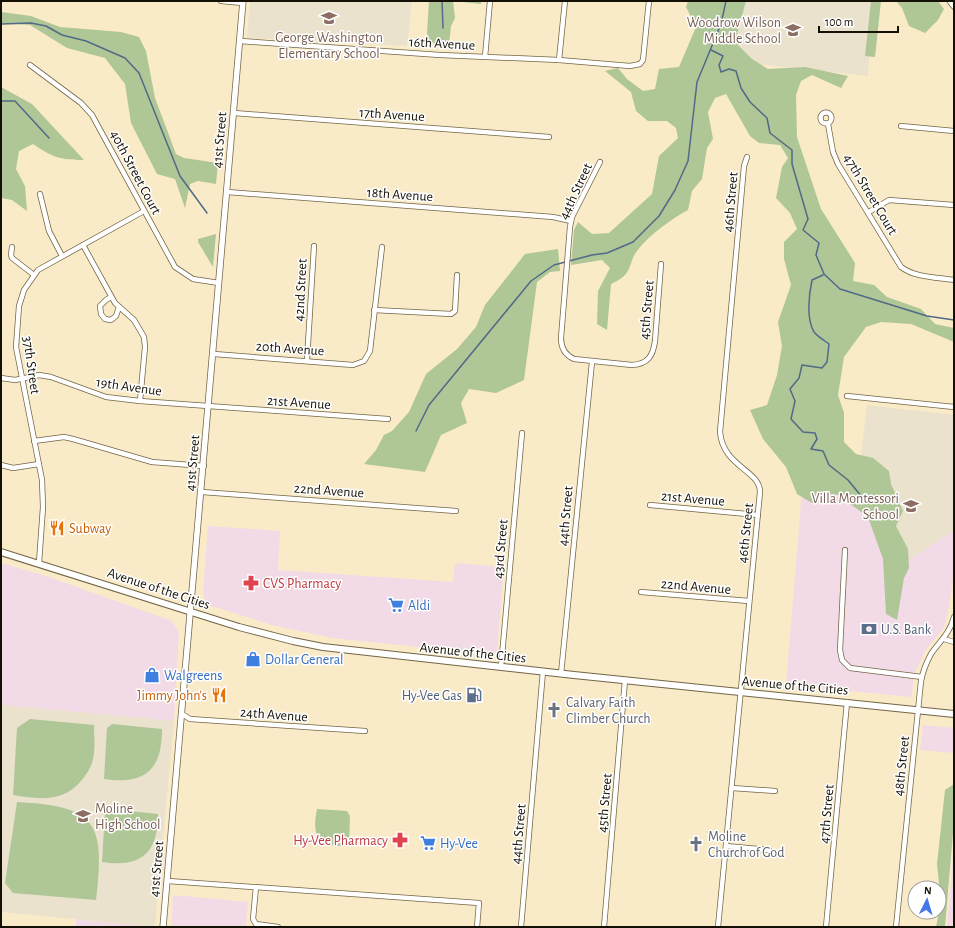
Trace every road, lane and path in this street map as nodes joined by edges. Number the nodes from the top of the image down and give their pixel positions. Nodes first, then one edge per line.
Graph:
1 (221, 1) edge
2 (490, 1) edge
3 (564, 1) edge
4 (649, 1) edge
5 (950, 1) edge
6 (243, 2) edge
7 (954, 6) edge
8 (240, 41) junction
9 (485, 57) junction
10 (559, 60) junction
11 (30, 66) dead end
12 (234, 113) junction
13 (828, 124) dead end
14 (901, 126) dead end
15 (954, 131) edge
16 (549, 137) dead end
17 (746, 157) dead end
18 (600, 162) dead end
19 (227, 192) junction
20 (40, 194) dead end
21 (954, 205) edge
22 (144, 211) junction
23 (869, 212) junction
24 (571, 221) junction
25 (83, 245) junction
26 (314, 246) dead end
27 (12, 247) dead end
28 (382, 247) dead end
29 (62, 256) junction
30 (661, 264) dead end
31 (34, 275) junction
32 (457, 275) dead end
33 (954, 280) edge
34 (219, 283) junction
35 (111, 297) junction
36 (118, 307) junction
37 (374, 310) junction
38 (214, 354) junction
39 (307, 360) junction
40 (592, 362) junction
41 (1, 378) edge
42 (21, 379) junction
43 (847, 396) dead end
44 (140, 400) junction
45 (209, 406) junction
46 (954, 407) edge
47 (388, 419) dead end
48 (522, 432) dead end
49 (34, 441) junction
50 (39, 464) junction
51 (1, 465) edge
52 (204, 466) junction
53 (202, 492) junction
54 (650, 505) dead end
55 (456, 511) dead end
56 (758, 516) junction
57 (845, 550) dead end
58 (1, 552) edge
59 (39, 564) junction
60 (641, 592) dead end
61 (749, 601) junction
62 (191, 612) junction
63 (954, 617) edge
64 (944, 639) junction
65 (954, 642) edge
66 (501, 667) junction
67 (543, 671) junction
68 (561, 674) junction
69 (922, 677) junction
70 (625, 680) junction
71 (740, 692) junction
72 (848, 702) junction
73 (918, 710) junction
74 (182, 714) junction
75 (954, 714) edge
76 (364, 731) dead end
77 (732, 788) junction
78 (774, 791) dead end
79 (726, 846) junction
80 (769, 850) dead end
81 (168, 881) junction
82 (256, 887) junction
83 (164, 927) edge
84 (278, 927) edge
85 (477, 927) edge
86 (521, 927) edge
87 (604, 927) edge
88 (718, 927) edge
89 (826, 927) edge
90 (896, 927) edge

1 - 6 street
2 - 9 street
3 - 10 street
4 - 10 street, 16th Avenue
5 - 7 street
6 - 8 street, 41st Street
8 - 9 street, 16th Avenue
8 - 12 street, 41st Street
9 - 10 street, 16th Avenue
11 - 22 street, 40th Street Court
12 - 16 street, 17th Avenue
12 - 19 street, 41st Street
13 - 23 street, 47th Street Court
14 - 15 street
17 - 56 street, 46th Street
18 - 24 street, 44th Street
19 - 24 street, 18th Avenue
19 - 34 street, 41st Street
20 - 29 street
21 - 23 street
22 - 25 street, 37th Street
22 - 34 street, 40th Street Court
23 - 33 street, 47th Street Court
24 - 40 street, 44th Street
25 - 29 street, 37th Street
25 - 35 street
26 - 39 street, 42nd Street
27 - 31 street
28 - 37 street
29 - 31 street, 37th Street
30 - 40 street, 45th Street
31 - 42 street, 37th Street
32 - 37 street
34 - 38 street, 41st Street
35 - 36 street
35 - 36 street
36 - 44 street
37 - 39 street, 20th Avenue
38 - 39 street, 20th Avenue
38 - 45 street, 41st Street
40 - 68 street, 44th Street
41 - 42 street, 19th Avenue
42 - 44 street, 19th Avenue
42 - 49 street, 37th Street
43 - 46 street
44 - 45 street, 19th Avenue
45 - 47 street, 21st Avenue
45 - 52 street, 41st Street
48 - 66 street, 43rd Street
49 - 50 street, 37th Street
49 - 52 street
50 - 51 street
50 - 59 street, 37th Street
52 - 53 street, 41st Street
53 - 55 street, 22nd Avenue
53 - 62 street, 41st Street
54 - 56 street, 21st Avenue
56 - 61 street, 46th Street
57 - 69 street
58 - 59 main road, Avenue of the Cities
59 - 62 main road, Avenue of the Cities
60 - 61 street, 22nd Avenue
61 - 71 street, 46th Street
62 - 66 main road, Avenue of the Cities
62 - 74 street, 41st Street
63 - 64 street, 48th Street
64 - 65 street
64 - 69 street, 48th Street
66 - 67 main road, Avenue of the Cities
67 - 68 main road, Avenue of the Cities
67 - 86 street, 44th Street
68 - 70 main road, Avenue of the Cities
69 - 73 street, 48th Street
70 - 71 main road, Avenue of the Cities
70 - 87 street, 45th Street
71 - 72 main road, Avenue of the Cities
71 - 77 street, 46th Street
72 - 73 main road, Avenue of the Cities
72 - 89 street, 47th Street
73 - 75 main road, Avenue of the Cities
73 - 90 street, 48th Street
74 - 76 street, 24th Avenue
74 - 81 street, 41st Street
77 - 78 street
77 - 79 street, 46th Street
79 - 80 street
79 - 88 street, 46th Street
81 - 82 street
81 - 83 street, 41st Street
82 - 84 street
82 - 85 street

